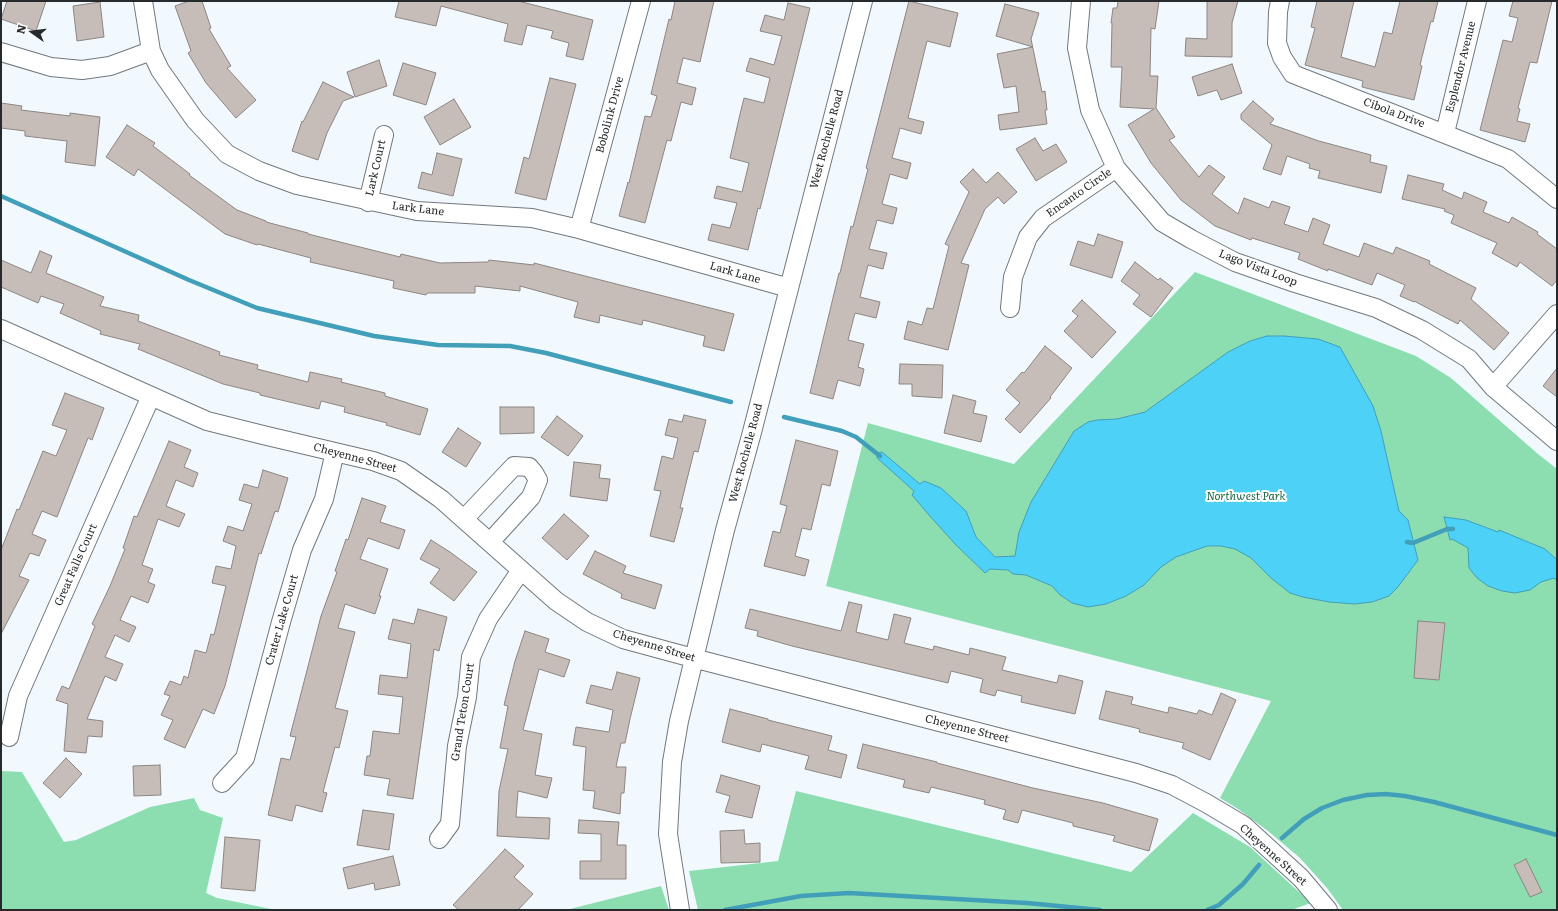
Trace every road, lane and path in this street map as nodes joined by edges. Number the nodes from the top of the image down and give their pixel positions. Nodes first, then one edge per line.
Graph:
1 (143, 1) edge
2 (641, 1) edge
3 (863, 1) edge
4 (1081, 1) edge
5 (1280, 1) edge
6 (1477, 1) edge
7 (151, 51) junction
8 (1, 52) edge
9 (1445, 133) junction
10 (384, 135) dead end
11 (1116, 168) junction
12 (1557, 199) edge
13 (368, 202) junction
14 (578, 229) junction
15 (789, 288) junction
16 (1010, 308) dead end
17 (1557, 314) edge
18 (1, 328) edge
19 (1493, 387) junction
20 (151, 396) junction
21 (1557, 441) edge
22 (335, 452) junction
23 (464, 519) junction
24 (490, 542) junction
25 (522, 570) junction
26 (693, 658) junction
27 (9, 737) dead end
28 (222, 783) dead end
29 (439, 839) dead end
30 (680, 910) edge
31 (1328, 910) edge

1 - 7 street, Lark Lane
2 - 14 street, Bobolink Drive
3 - 15 street, West Rochelle Road
4 - 11 street, Lago Vista Loop
5 - 9 street, Cibola Drive
6 - 9 street, Esplendor Avenue
7 - 8 street
7 - 13 street, Lark Lane
9 - 12 street, Cibola Drive
10 - 13 street, Lark Court
11 - 16 street, Encanto Circle
11 - 19 street, Lago Vista Loop
13 - 14 street, Lark Lane
14 - 15 street, Lark Lane
15 - 26 street, West Rochelle Road
17 - 19 street
18 - 20 street, Cheyenne Street
19 - 21 street, Lago Vista Loop
20 - 22 street, Cheyenne Street
20 - 27 street, Great Falls Court
22 - 23 street, Cheyenne Street
22 - 28 street, Crater Lake Court
23 - 24 street, Cheyenne Street
23 - 24 street
24 - 25 street, Cheyenne Street
25 - 26 street, Cheyenne Street
25 - 29 street, Grand Teton Court
26 - 30 street, West Rochelle Road
26 - 31 street, Cheyenne Street

